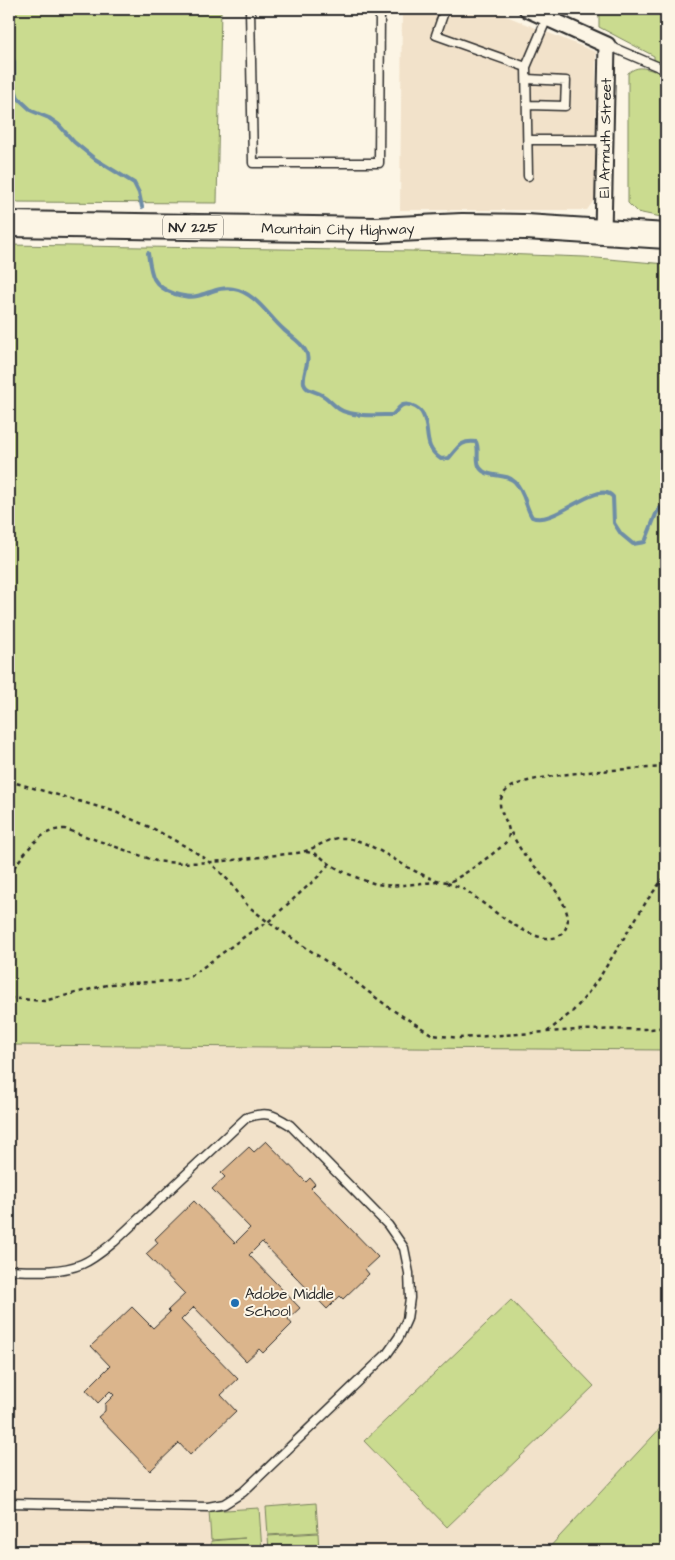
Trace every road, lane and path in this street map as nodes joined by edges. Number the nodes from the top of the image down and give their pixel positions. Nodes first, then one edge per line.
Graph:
1 (250, 9) edge
2 (380, 9) edge
3 (445, 9) edge
4 (526, 9) edge
5 (547, 18) junction
6 (607, 45) junction
7 (526, 67) junction
8 (666, 70) edge
9 (527, 79) junction
10 (527, 105) junction
11 (528, 140) junction
12 (605, 140) junction
13 (528, 176) dead end
14 (9, 224) edge
15 (603, 232) junction
16 (666, 236) edge
17 (666, 767) edge
18 (9, 782) edge
19 (507, 826) junction
20 (304, 852) junction
21 (208, 861) junction
22 (329, 864) junction
23 (9, 874) edge
24 (666, 875) edge
25 (444, 882) junction
26 (268, 922) junction
27 (9, 997) edge
28 (666, 1027) edge
29 (546, 1033) junction
30 (9, 1270) edge
31 (9, 1503) edge

1 - 2 lane
3 - 7 lane
4 - 5 street
5 - 6 street
5 - 7 lane
6 - 8 lane
6 - 12 street, El Armuth Street
7 - 9 lane
9 - 10 lane
9 - 10 lane
10 - 11 lane
11 - 12 lane
11 - 13 lane
12 - 15 street, El Armuth Street
14 - 15 main road, Mountain City Highway / NV 225
15 - 16 main road, Mountain City Highway / NV 225
17 - 19 path
18 - 21 path
19 - 25 path
19 - 25 path
20 - 21 path
20 - 22 path
20 - 25 path
21 - 23 path
21 - 26 path
22 - 25 path
22 - 26 path
24 - 29 path
26 - 27 path
26 - 29 path
28 - 29 path
30 - 31 lane

